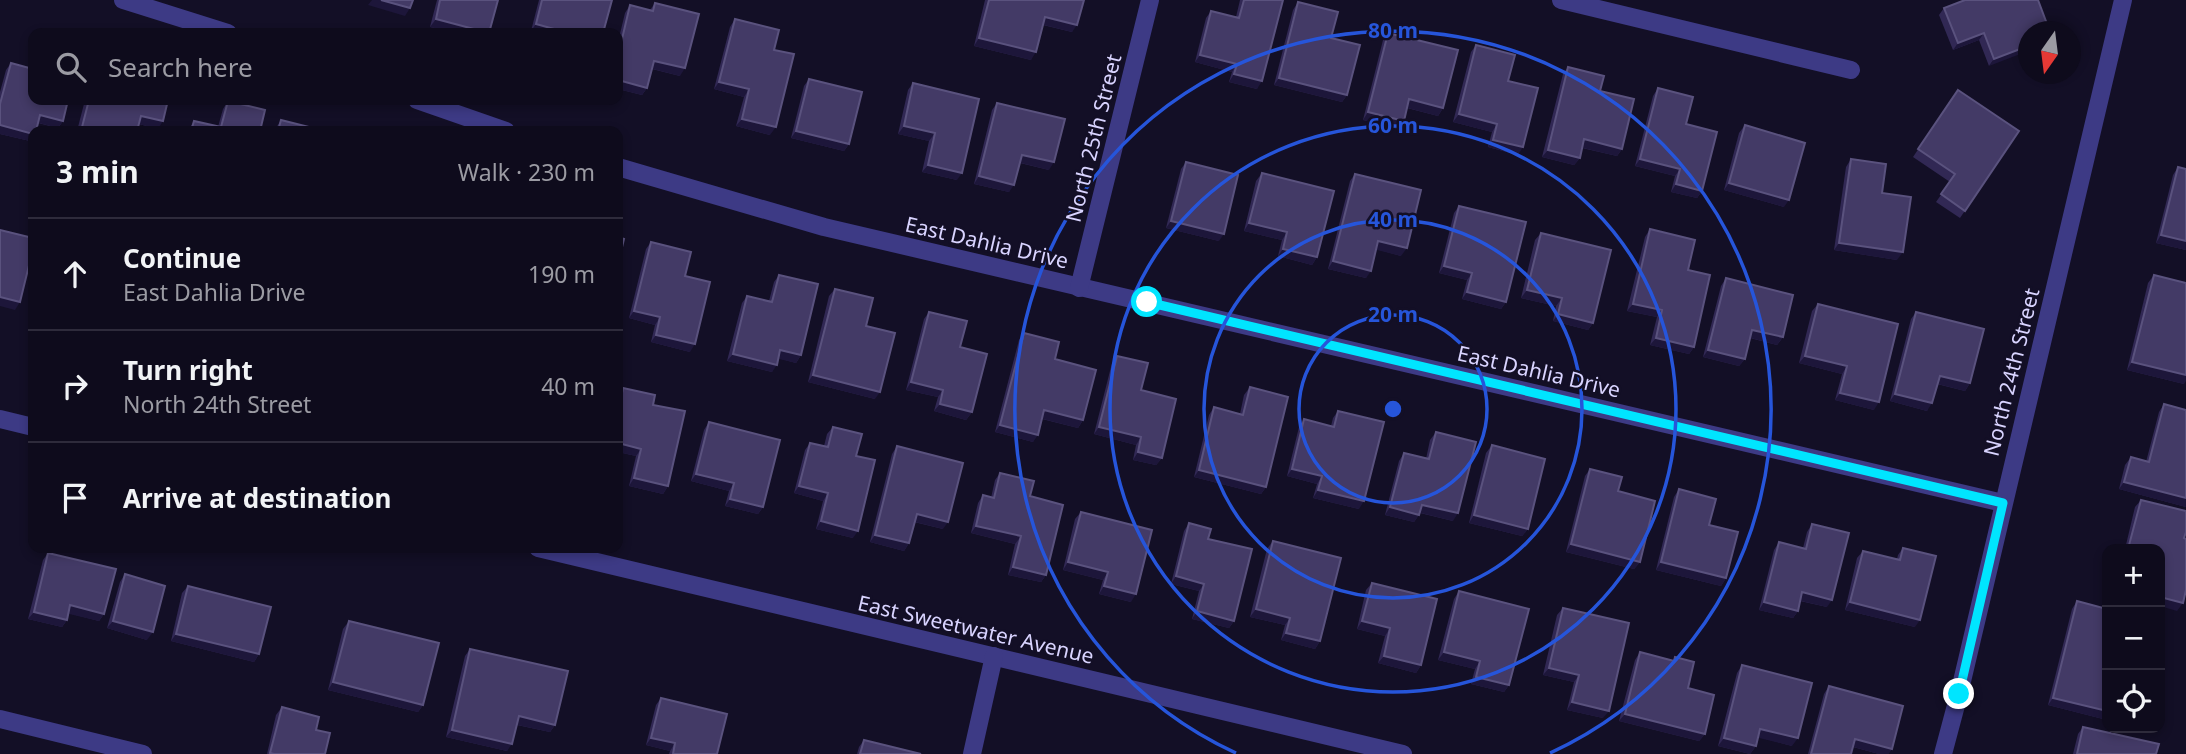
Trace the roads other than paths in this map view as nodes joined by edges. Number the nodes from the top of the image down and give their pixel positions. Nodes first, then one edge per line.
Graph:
1 (123, 0) edge
2 (1150, 0) edge
3 (1561, 0) edge
4 (2123, 0) edge
5 (212, 28) edge
6 (1851, 69) dead end
7 (431, 105) edge
8 (492, 126) edge
9 (623, 168) edge
10 (1079, 288) junction
11 (0, 419) edge
12 (28, 426) edge
13 (2003, 503) junction
14 (559, 553) edge
15 (994, 656) junction
16 (0, 719) edge
17 (1352, 748) edge
18 (143, 754) edge
19 (972, 754) edge
20 (1403, 754) edge
21 (1943, 754) edge

1 - 5 street
2 - 10 street, North 25th Street
3 - 6 street
4 - 13 street, North 24th Street
7 - 8 street
9 - 10 street, East Dahlia Drive
10 - 13 street, East Dahlia Drive
11 - 12 street
13 - 21 street, North 24th Street
14 - 15 street, East Sweetwater Avenue
15 - 17 street, East Sweetwater Avenue
15 - 19 street
16 - 18 street
17 - 20 street, East Sweetwater Avenue

